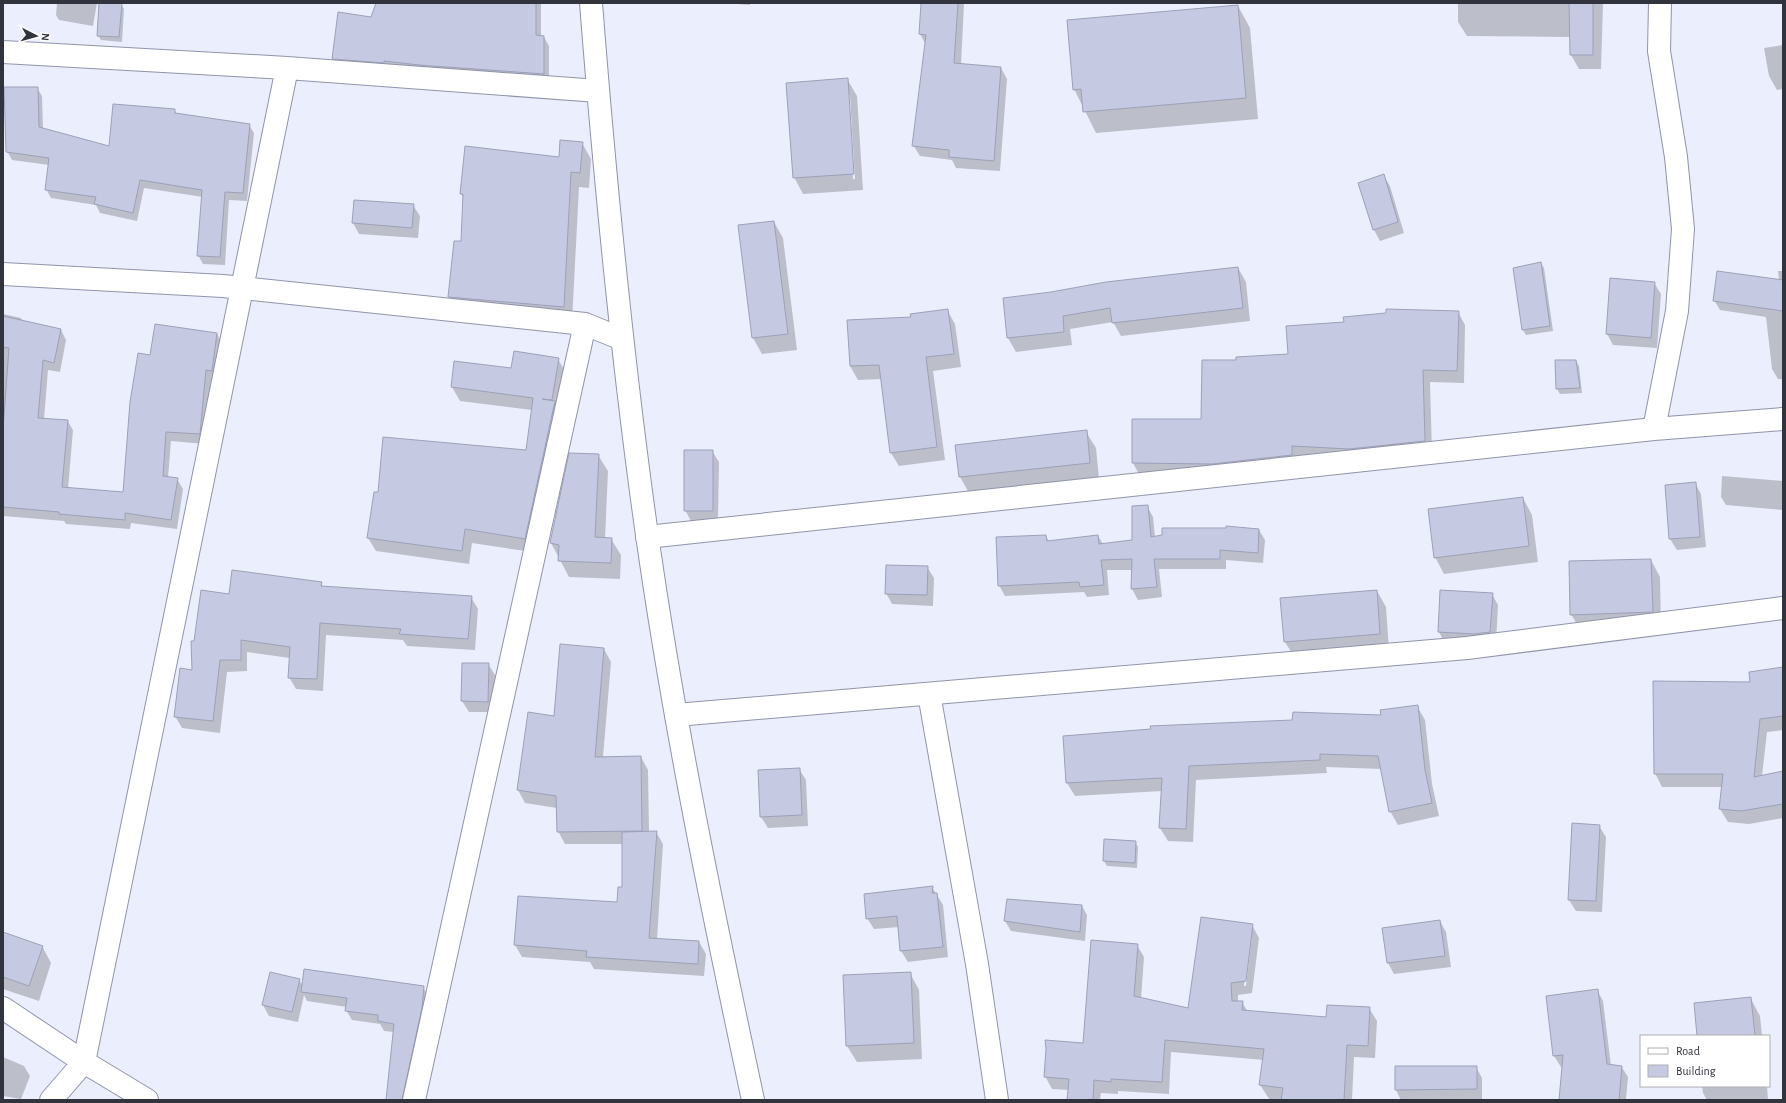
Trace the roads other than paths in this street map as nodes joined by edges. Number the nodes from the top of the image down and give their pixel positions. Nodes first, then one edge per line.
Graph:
1 (591, 3) edge
2 (1660, 3) edge
3 (3, 52) edge
4 (288, 68) junction
5 (598, 91) junction
6 (3, 274) edge
7 (242, 288) junction
8 (585, 324) junction
9 (622, 340) junction
10 (1783, 419) edge
11 (1654, 429) junction
12 (647, 537) junction
13 (1783, 608) edge
14 (929, 694) junction
15 (676, 715) junction
16 (3, 1008) edge
17 (84, 1062) junction
18 (51, 1100) edge
19 (147, 1100) edge
20 (414, 1100) edge
21 (753, 1100) edge
22 (997, 1100) edge

1 - 5 street
2 - 11 street
3 - 4 street
4 - 5 street
4 - 7 street
5 - 9 street
6 - 7 street
7 - 8 street
7 - 17 street
8 - 9 street
8 - 20 street
9 - 12 street
10 - 11 street
11 - 12 street
12 - 15 street
13 - 14 street
14 - 15 street
14 - 22 street
15 - 21 street
16 - 17 street
17 - 18 street
17 - 19 street

